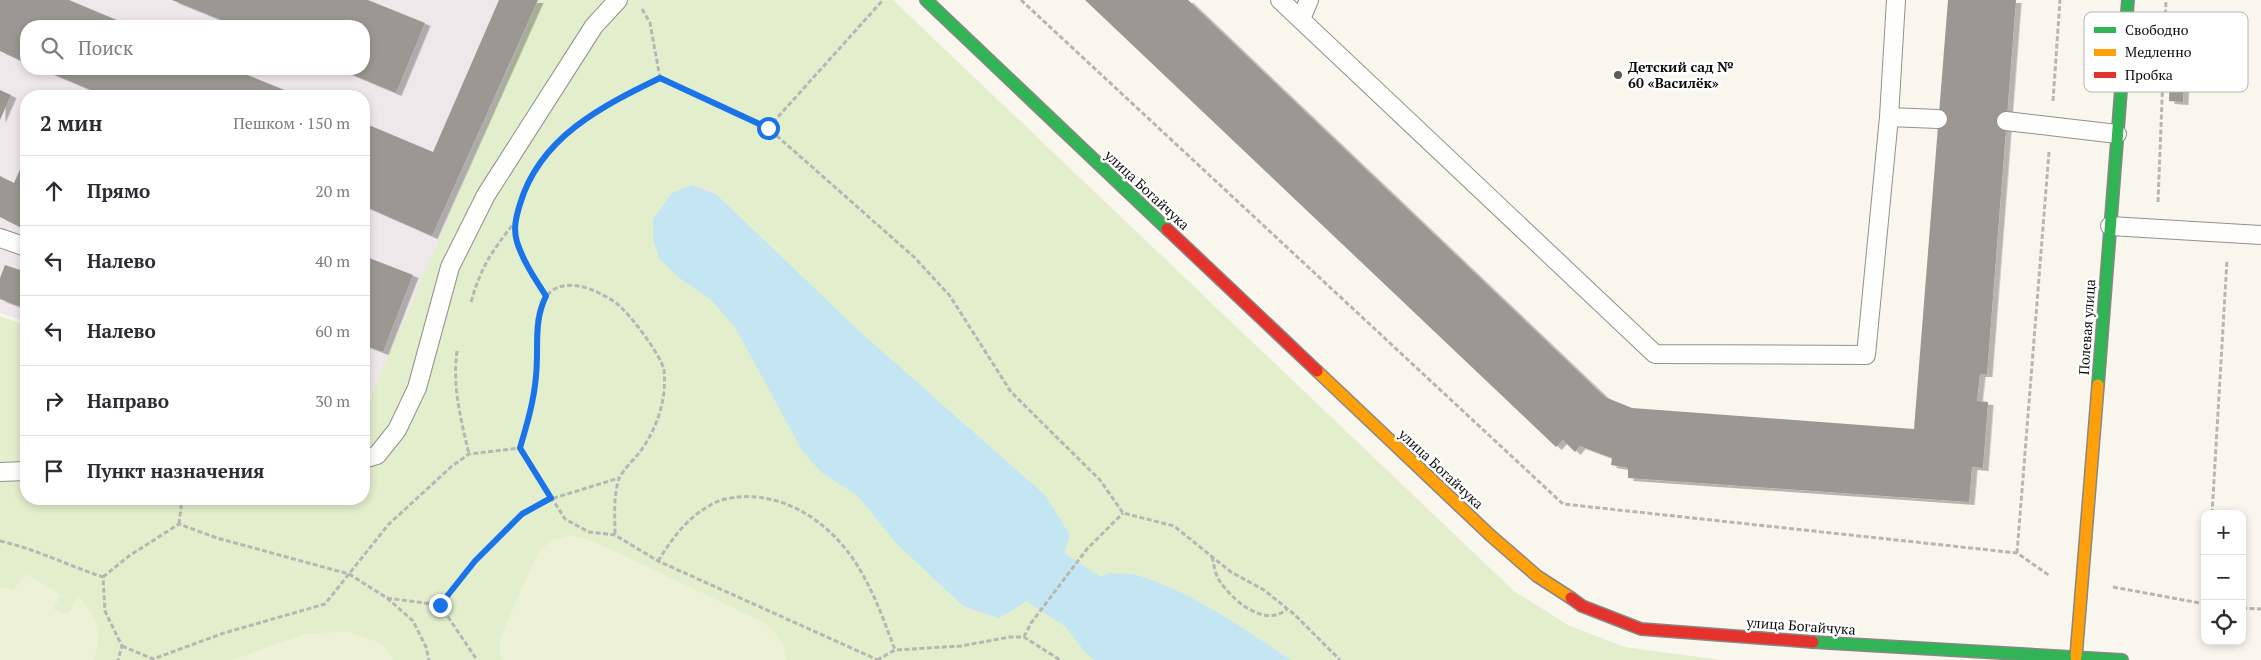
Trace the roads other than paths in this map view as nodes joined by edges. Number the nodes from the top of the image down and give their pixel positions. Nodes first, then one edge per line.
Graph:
1 (618, 0) edge
2 (926, 0) edge
3 (1280, 0) edge
4 (1309, 0) edge
5 (1896, 0) edge
6 (1301, 19) junction
7 (2120, 92) edge
8 (1889, 117) junction
9 (1938, 119) dead end
10 (2006, 121) dead end
11 (2117, 134) junction
12 (2110, 226) junction
13 (2261, 234) edge
14 (0, 238) edge
15 (20, 245) edge
16 (370, 457) edge
17 (20, 471) edge
18 (0, 472) edge
19 (2076, 657) junction
20 (2122, 660) edge

1 - 16 lane
2 - 19 street, улица Богайчука
3 - 6 lane
4 - 6 lane
5 - 8 lane
6 - 8 lane
7 - 11 street, Полевая улица
8 - 9 lane
10 - 11 lane
11 - 12 street, Полевая улица
12 - 13 lane
12 - 19 street, Полевая улица
14 - 15 lane
17 - 18 lane
19 - 20 street, улица Богайчука

